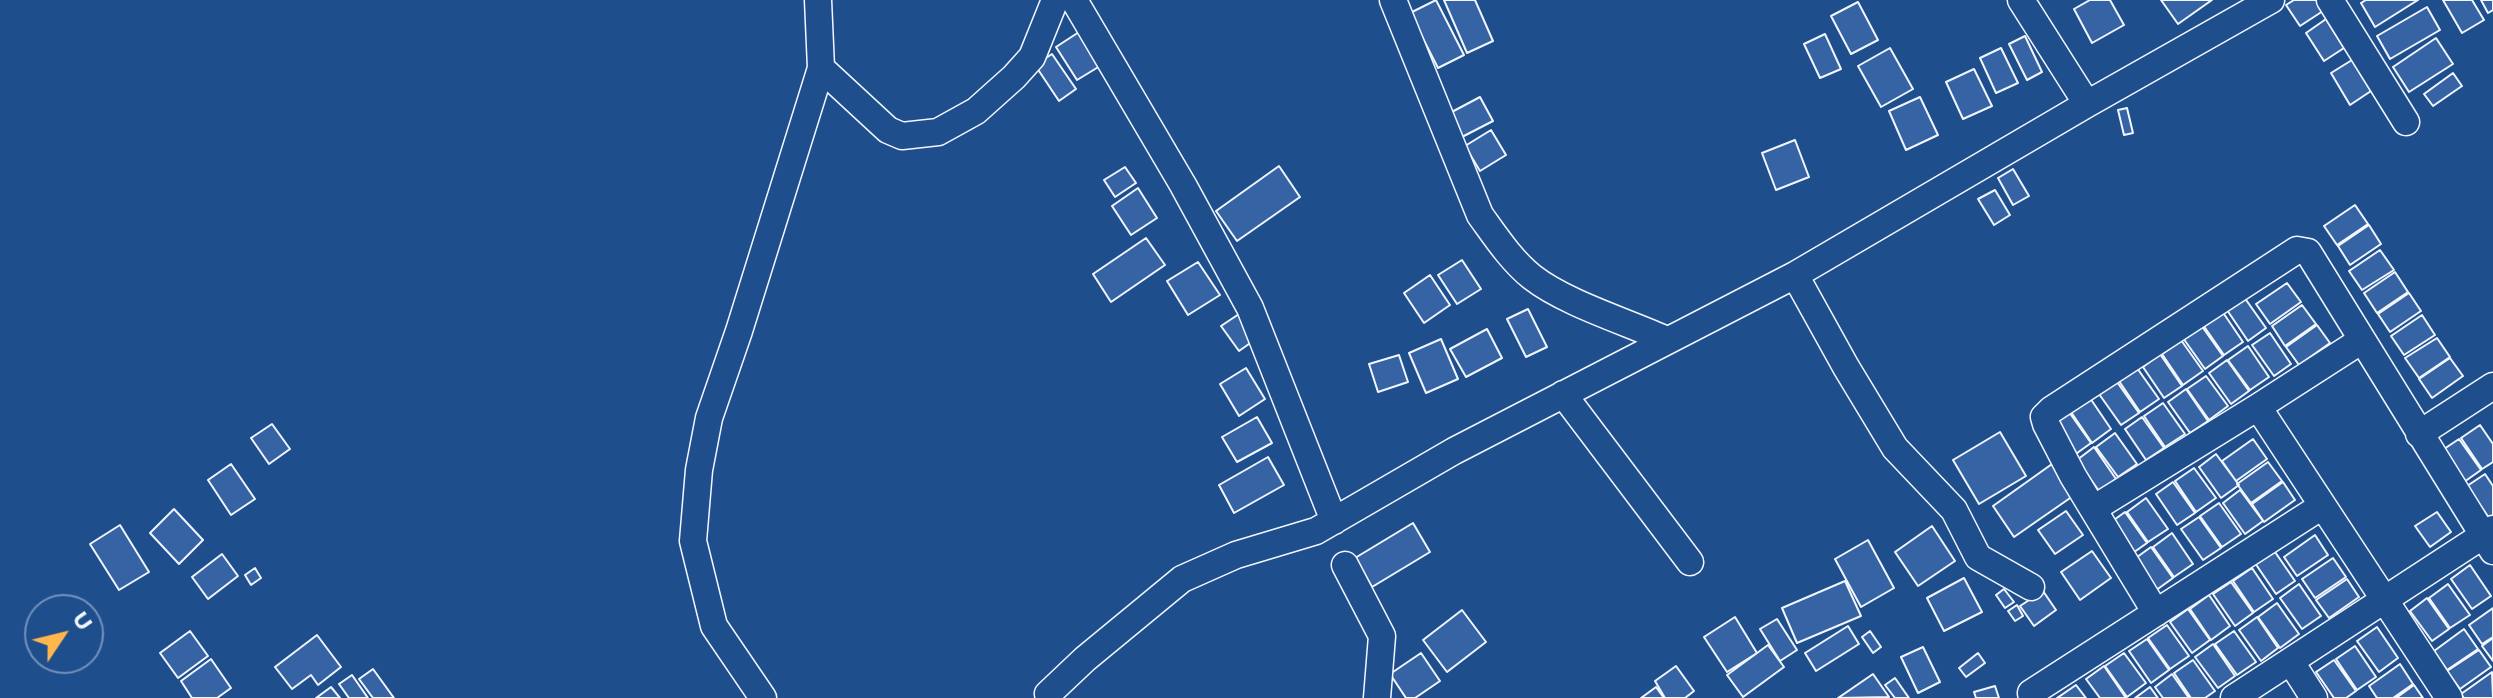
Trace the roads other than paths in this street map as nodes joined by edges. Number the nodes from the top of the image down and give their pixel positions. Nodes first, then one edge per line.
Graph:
1 (818, 0) edge
2 (1055, 0) edge
3 (1074, 0) edge
4 (1393, 0) edge
5 (2021, 0) edge
6 (2271, 0) edge
7 (2330, 0) edge
8 (821, 68) junction
9 (2087, 104) junction
10 (2406, 122) dead end
11 (1795, 275) junction
12 (1667, 340) junction
13 (2362, 340) junction
14 (2493, 386) edge
15 (1563, 394) junction
16 (2258, 407) junction
17 (2419, 434) junction
18 (2322, 506) junction
19 (2093, 509) junction
20 (1334, 521) junction
21 (2490, 539) edge
22 (1690, 562) dead end
23 (1345, 565) dead end
24 (2031, 587) dead end
25 (2386, 600) junction
26 (2156, 613) junction
27 (2291, 662) junction
28 (2031, 693) dead end
29 (754, 695) edge
30 (1049, 698) edge
31 (1377, 698) edge
32 (2234, 698) edge
33 (2314, 698) edge
34 (2449, 698) edge

1 - 8 street
2 - 8 street
3 - 20 street
4 - 12 street
5 - 9 street
6 - 9 street
7 - 10 street
8 - 29 street
9 - 11 street
11 - 12 street
11 - 24 street
12 - 15 street
13 - 16 street
13 - 17 street
13 - 19 street
14 - 17 street
15 - 20 street
15 - 22 street
16 - 18 street
16 - 19 street
17 - 21 street
18 - 25 street
18 - 26 street
19 - 26 street
20 - 30 street
21 - 25 street
23 - 31 street
25 - 27 street
25 - 34 street
26 - 28 street
27 - 32 street
27 - 33 street

